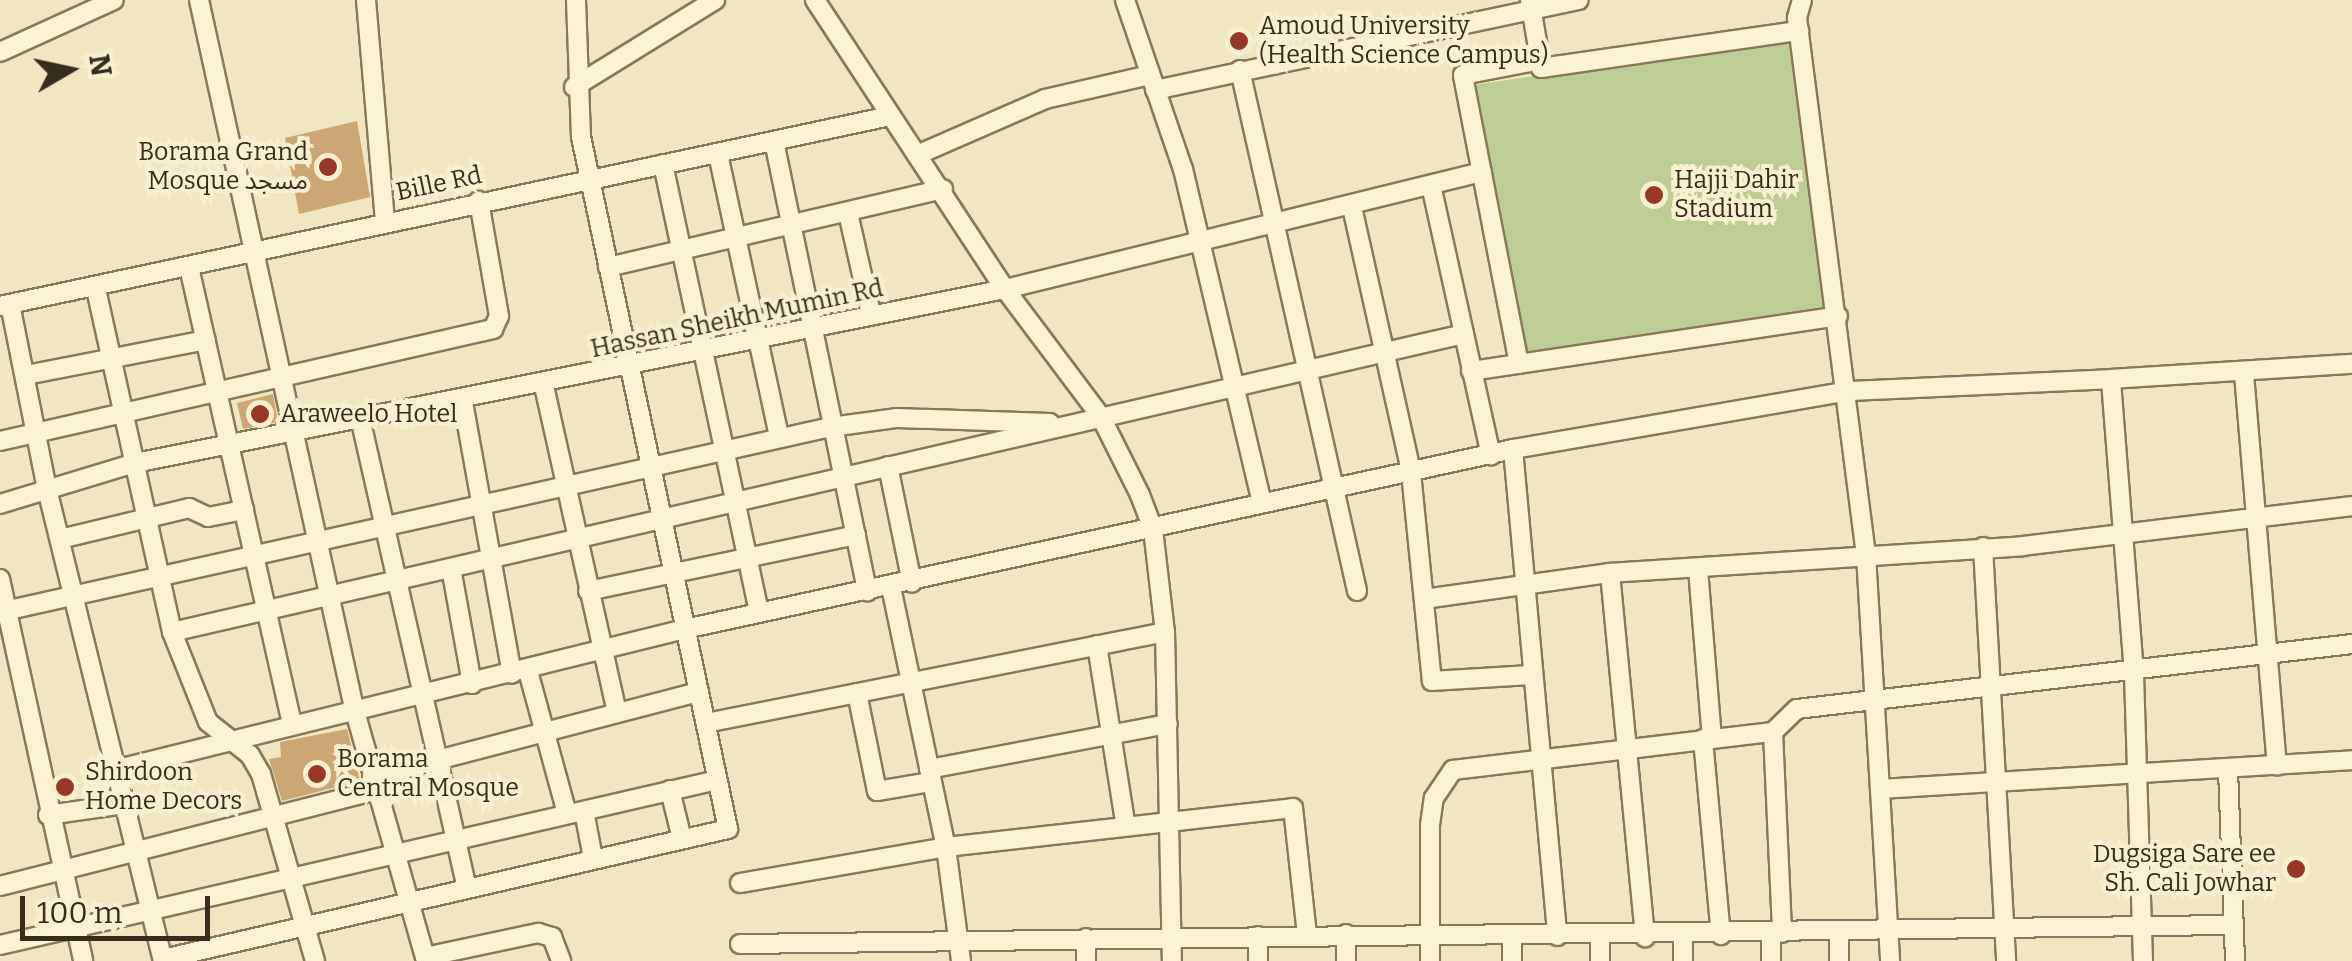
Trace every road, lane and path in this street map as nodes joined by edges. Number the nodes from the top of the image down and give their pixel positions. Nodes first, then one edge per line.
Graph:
1 (114, 0) edge
2 (200, 0) edge
3 (366, 0) edge
4 (576, 0) edge
5 (715, 0) edge
6 (816, 0) edge
7 (1125, 0) edge
8 (1579, 0) edge
9 (1802, 0) edge
10 (1530, 3) edge
11 (1799, 31) junction
12 (0, 52) edge
13 (1540, 60) junction
14 (1240, 70) junction
15 (1153, 83) junction
16 (574, 87) junction
17 (890, 116) junction
18 (774, 140) junction
19 (718, 154) junction
20 (918, 155) junction
21 (663, 164) junction
22 (1482, 172) junction
23 (588, 178) junction
24 (1431, 185) junction
25 (942, 190) junction
26 (479, 202) junction
27 (1352, 206) junction
28 (848, 213) junction
29 (386, 220) junction
30 (792, 226) junction
31 (1274, 227) junction
32 (737, 240) junction
33 (1202, 244) junction
34 (258, 250) junction
35 (684, 253) junction
36 (190, 266) junction
37 (608, 267) junction
38 (96, 289) junction
39 (1005, 289) junction
40 (5, 305) edge
41 (870, 314) junction
42 (1838, 316) junction
43 (813, 327) junction
44 (1464, 334) junction
45 (759, 339) junction
46 (206, 340) junction
47 (1384, 349) junction
48 (706, 350) junction
49 (113, 359) junction
50 (1519, 364) junction
51 (2352, 364) edge
52 (629, 366) junction
53 (1306, 366) junction
54 (1471, 372) junction
55 (2352, 373) edge
56 (2244, 374) junction
57 (26, 375) junction
58 (284, 378) junction
59 (2111, 379) junction
60 (544, 386) junction
61 (1234, 386) junction
62 (217, 390) junction
63 (1848, 391) junction
64 (463, 402) junction
65 (124, 412) junction
66 (1102, 417) junction
67 (360, 422) junction
68 (1070, 424) junction
69 (830, 427) junction
70 (36, 432) junction
71 (295, 435) junction
72 (778, 437) junction
73 (0, 441) edge
74 (230, 448) junction
75 (1513, 449) junction
76 (726, 450) junction
77 (1490, 454) junction
78 (135, 463) junction
79 (650, 466) junction
80 (888, 466) junction
81 (1411, 472) junction
82 (842, 477) junction
83 (563, 486) junction
84 (1334, 487) junction
85 (47, 489) junction
86 (736, 502) junction
87 (1262, 503) junction
88 (0, 504) edge
89 (482, 504) junction
90 (2352, 506) edge
91 (244, 510) junction
92 (661, 519) junction
93 (2254, 519) junction
94 (144, 520) junction
95 (385, 528) junction
96 (1153, 529) junction
97 (856, 535) junction
98 (2124, 536) junction
99 (60, 539) junction
100 (576, 539) junction
101 (316, 542) junction
102 (1983, 548) junction
103 (254, 555) junction
104 (1866, 555) junction
105 (748, 557) junction
106 (492, 558) junction
107 (451, 568) junction
108 (1698, 569) junction
109 (673, 573) junction
110 (1610, 573) junction
111 (154, 578) junction
112 (0, 579) edge
113 (396, 580) junction
114 (912, 583) junction
115 (1523, 585) junction
116 (891, 587) junction
117 (588, 591) junction
118 (1357, 591) dead end
119 (867, 592) junction
120 (73, 596) junction
121 (330, 596) junction
122 (1424, 599) junction
123 (267, 610) junction
124 (3, 612) edge
125 (760, 612) junction
126 (685, 630) junction
127 (172, 632) junction
128 (1165, 632) junction
129 (2352, 644) edge
130 (1098, 645) junction
131 (602, 650) junction
132 (2267, 656) junction
133 (520, 672) junction
134 (2134, 673) junction
135 (1530, 675) junction
136 (912, 682) junction
137 (472, 684) junction
138 (1993, 686) junction
139 (699, 692) junction
140 (857, 694) junction
141 (420, 695) junction
142 (1874, 701) junction
143 (354, 708) junction
144 (617, 713) junction
145 (292, 723) junction
146 (706, 723) junction
147 (1168, 724) junction
148 (546, 730) junction
149 (1773, 732) junction
150 (1111, 734) junction
151 (1708, 738) junction
152 (223, 740) junction
153 (1627, 748) junction
154 (1542, 758) junction
155 (2352, 760) edge
156 (434, 761) junction
157 (2278, 766) junction
158 (2228, 769) junction
159 (114, 770) junction
160 (2137, 774) junction
161 (930, 776) junction
162 (717, 780) junction
163 (1999, 781) junction
164 (374, 783) junction
165 (670, 790) junction
166 (1881, 790) junction
167 (124, 804) junction
168 (575, 813) junction
169 (48, 815) junction
170 (274, 817) junction
171 (1169, 818) junction
172 (1124, 822) junction
173 (454, 836) junction
174 (682, 839) junction
175 (946, 846) junction
176 (391, 851) junction
177 (136, 852) junction
178 (594, 858) junction
179 (60, 874) junction
180 (291, 875) junction
181 (740, 883) dead end
182 (0, 886) edge
183 (467, 887) junction
184 (405, 899) junction
185 (149, 910) junction
186 (304, 922) junction
187 (2005, 924) junction
188 (2142, 924) junction
189 (2234, 925) junction
190 (74, 927) junction
191 (1888, 928) junction
192 (1838, 930) junction
193 (1776, 933) junction
194 (1307, 934) junction
195 (1346, 934) junction
196 (1430, 934) junction
197 (1172, 935) junction
198 (1512, 935) junction
199 (1720, 935) junction
200 (1258, 936) junction
201 (1557, 936) junction
202 (1600, 936) junction
203 (1645, 937) junction
204 (1683, 937) junction
205 (1086, 938) junction
206 (740, 944) dead end
207 (0, 945) edge
208 (961, 951) edge
209 (886, 952) edge
210 (163, 960) edge
211 (419, 960) edge
212 (84, 961) edge
213 (315, 961) edge
214 (561, 961) edge
215 (1086, 961) edge
216 (1172, 961) edge
217 (1258, 961) edge
218 (1346, 961) edge
219 (1430, 961) edge
220 (1512, 961) edge
221 (1600, 961) edge
222 (1683, 961) edge
223 (1771, 961) edge
224 (1839, 961) edge
225 (1890, 961) edge
226 (2006, 961) edge
227 (2144, 961) edge
228 (2235, 961) edge

1 - 12 street
2 - 34 street
3 - 29 street
4 - 16 street
5 - 16 street
6 - 17 street
7 - 15 street
8 - 10 street
9 - 11 street
10 - 13 street
10 - 14 street
11 - 13 street
11 - 42 street
13 - 22 street
14 - 15 street
14 - 31 street
15 - 20 street
15 - 33 street
16 - 23 street
17 - 18 street, Bille Rd
17 - 20 street
18 - 19 street, Bille Rd
18 - 30 street
19 - 21 street, Bille Rd
19 - 32 street
20 - 25 street
21 - 23 street, Bille Rd
21 - 35 street
22 - 24 street, Hassan Sheikh Mumin Rd
22 - 50 street
23 - 26 street, Bille Rd
23 - 37 street
24 - 27 street, Hassan Sheikh Mumin Rd
24 - 44 street
25 - 28 street
25 - 39 street
26 - 29 street, Bille Rd
26 - 58 street
27 - 31 street, Hassan Sheikh Mumin Rd
27 - 47 street
28 - 30 street
28 - 41 street
29 - 34 street, Bille Rd
30 - 32 street
30 - 43 street
31 - 33 street, Hassan Sheikh Mumin Rd
31 - 53 street
32 - 35 street
32 - 45 street
33 - 39 street, Hassan Sheikh Mumin Rd
33 - 61 street
34 - 36 street, Bille Rd
34 - 58 street
35 - 37 street
35 - 48 street
36 - 38 street, Bille Rd
36 - 46 street
37 - 52 street
38 - 40 street, Bille Rd
38 - 49 street
39 - 41 street, Hassan Sheikh Mumin Rd
39 - 66 street
40 - 57 street
41 - 43 street, Hassan Sheikh Mumin Rd
42 - 50 street
42 - 63 street
43 - 45 street, Hassan Sheikh Mumin Rd
43 - 69 street
44 - 47 street
44 - 54 street
45 - 48 street, Hassan Sheikh Mumin Rd
45 - 72 street
46 - 49 street
46 - 62 street
47 - 53 street
47 - 81 street
48 - 52 street, Hassan Sheikh Mumin Rd
48 - 76 street
49 - 57 street
49 - 65 street
50 - 54 street
51 - 55 street
51 - 56 street
52 - 60 street, Hassan Sheikh Mumin Rd
52 - 79 street
53 - 61 street
53 - 84 street
54 - 77 street
56 - 59 street
56 - 93 street
57 - 70 street
58 - 62 street
58 - 71 street
59 - 63 street
59 - 98 street
60 - 64 street, Hassan Sheikh Mumin Rd
60 - 83 street
61 - 66 street
61 - 87 street
62 - 65 street
62 - 74 street
63 - 75 street
63 - 104 street
64 - 67 street, Hassan Sheikh Mumin Rd
64 - 89 street
65 - 70 street
65 - 78 street
66 - 68 street
66 - 96 street
67 - 71 street, Hassan Sheikh Mumin Rd
67 - 95 street
68 - 69 street
68 - 80 street
69 - 72 street
69 - 82 street
70 - 73 street
70 - 85 street
71 - 74 street, Hassan Sheikh Mumin Rd
71 - 101 street
72 - 76 street
74 - 78 street, Hassan Sheikh Mumin Rd
74 - 91 street
75 - 77 street
75 - 115 street
76 - 79 street
76 - 86 street
77 - 81 street
78 - 85 street, Hassan Sheikh Mumin Rd
78 - 94 street
79 - 83 street
79 - 92 street
80 - 82 street
80 - 114 street
81 - 84 street
81 - 122 street
82 - 86 street
82 - 97 street
83 - 89 street
83 - 100 street
84 - 87 street
84 - 118 street
85 - 88 street, Hassan Sheikh Mumin Rd
85 - 99 street
86 - 92 street
86 - 105 street
87 - 96 street
89 - 95 street
89 - 106 street
90 - 93 street
91 - 94 street
91 - 103 street
92 - 100 street
92 - 109 street
93 - 98 street
93 - 132 street
94 - 99 street
94 - 111 street
95 - 101 street
95 - 113 street
96 - 114 street
96 - 128 street
97 - 105 street
97 - 119 street
98 - 102 street
98 - 134 street
99 - 120 street
100 - 106 street
100 - 117 street
101 - 103 street
101 - 121 street
102 - 104 street
102 - 138 street
103 - 111 street
103 - 123 street
104 - 108 street
104 - 142 street
105 - 109 street
105 - 125 street
106 - 107 street
106 - 133 street
107 - 113 street
107 - 137 street
108 - 110 street
108 - 151 street
109 - 117 street
109 - 126 street
110 - 115 street
110 - 153 street
111 - 120 street
111 - 127 street
112 - 124 street
113 - 121 street
113 - 141 street
114 - 116 street
115 - 122 street
115 - 135 street
116 - 119 street
116 - 136 street
117 - 131 street
119 - 125 street
120 - 124 street
120 - 159 street
121 - 123 street
121 - 143 street
122 - 135 street
123 - 127 street
123 - 145 street
124 - 169 street
125 - 126 street
126 - 131 street
126 - 139 street
127 - 152 street
128 - 130 street
128 - 147 street
129 - 132 street
130 - 136 street
130 - 150 street
131 - 133 street
131 - 144 street
132 - 134 street
132 - 157 street
133 - 137 street
133 - 148 street
134 - 138 street
134 - 160 street
135 - 154 street
136 - 140 street
136 - 161 street
137 - 141 street
138 - 142 street
138 - 163 street
139 - 144 street
139 - 146 street
140 - 146 street
140 - 161 street
141 - 143 street
141 - 156 street
142 - 149 street
142 - 166 street
143 - 145 street
143 - 164 street
144 - 148 street
145 - 152 street
146 - 162 street
147 - 150 street
147 - 171 street
148 - 156 street
148 - 168 street
149 - 151 street
149 - 193 street
150 - 161 street
150 - 172 street
151 - 153 street
151 - 199 street
152 - 159 street
152 - 170 street
153 - 154 street
153 - 203 street
154 - 196 street
154 - 201 street
155 - 157 street
156 - 164 street
156 - 173 street
157 - 158 street
158 - 160 street
158 - 189 street
159 - 167 street
160 - 163 street
160 - 188 street
161 - 175 street
162 - 165 street
162 - 174 street
163 - 166 street
163 - 187 street
164 - 170 street
164 - 176 street
165 - 168 street
165 - 174 street
166 - 191 street
167 - 169 street
167 - 177 street
168 - 173 street
168 - 178 street
169 - 179 street
170 - 177 street
170 - 180 street
171 - 172 street
171 - 194 street
171 - 197 street
172 - 175 street
173 - 176 street
173 - 183 street
174 - 178 street
175 - 181 street
175 - 208 street
176 - 180 street
176 - 184 street
177 - 179 street
177 - 185 street
178 - 183 street
179 - 182 street
179 - 190 street
180 - 185 street
180 - 186 street
183 - 184 street
184 - 186 street
184 - 211 street
185 - 190 street
185 - 210 street
186 - 210 street
186 - 213 street
187 - 188 street
187 - 191 street
187 - 226 street
188 - 189 street
188 - 227 street
189 - 228 street
190 - 207 street
190 - 212 street
191 - 192 street
191 - 225 street
192 - 193 street
192 - 224 street
193 - 199 street
193 - 223 street
194 - 195 street
194 - 200 street
195 - 196 street
195 - 218 street
196 - 198 street
196 - 219 street
197 - 200 street
197 - 205 street
197 - 216 street
198 - 201 street
198 - 220 street
199 - 204 street
200 - 217 street
201 - 202 street
202 - 203 street
202 - 221 street
203 - 204 street
204 - 222 street
205 - 208 street
205 - 215 street
206 - 209 street
208 - 209 street
211 - 214 street

